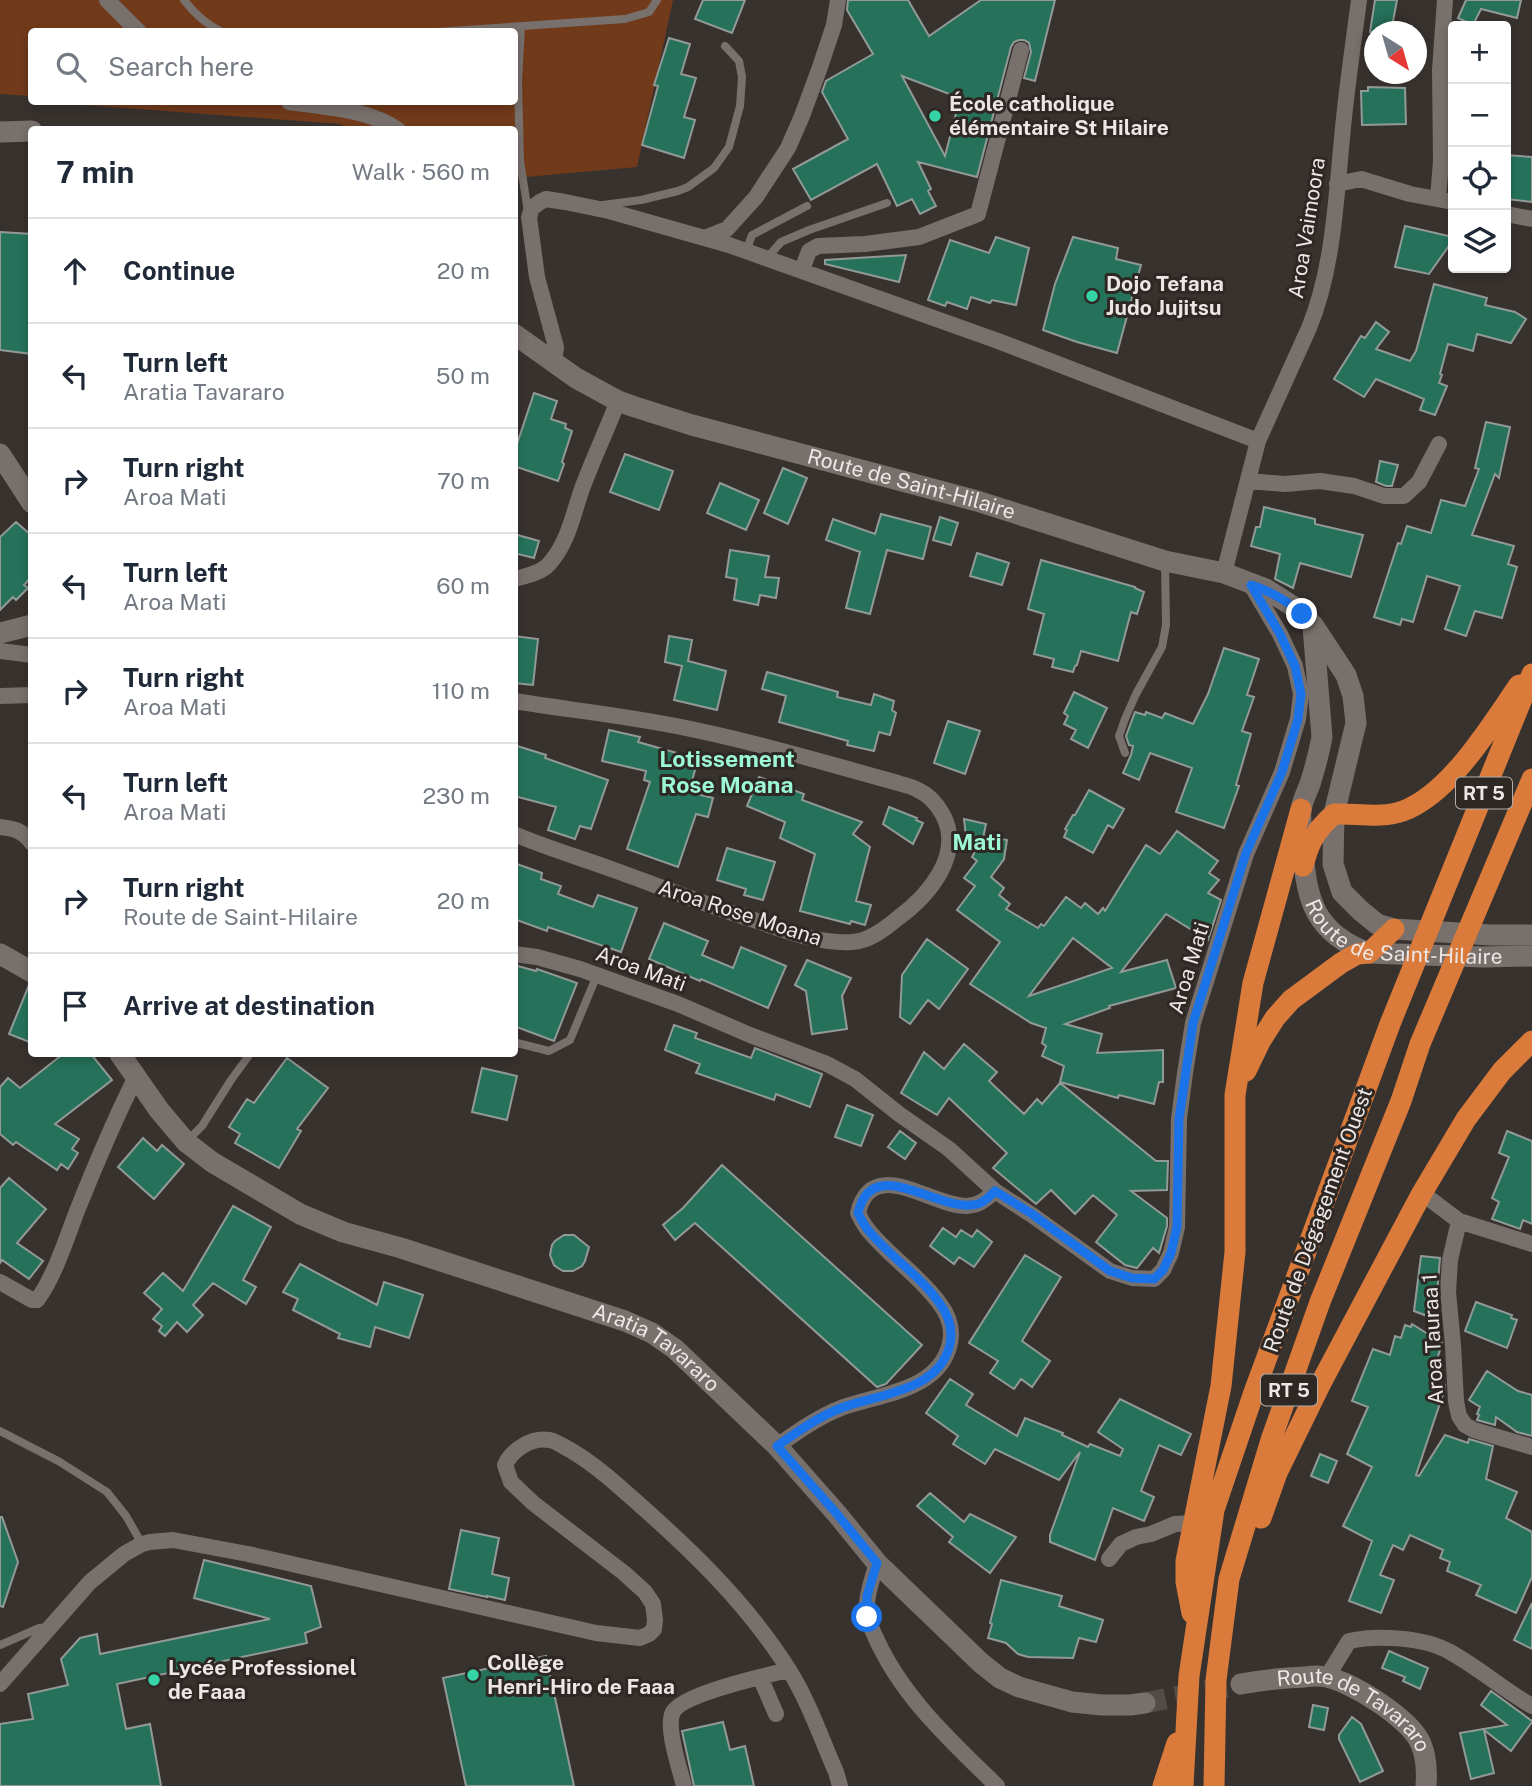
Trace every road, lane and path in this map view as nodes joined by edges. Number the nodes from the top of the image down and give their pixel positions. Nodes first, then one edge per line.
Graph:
1 (107, 0) edge
2 (184, 0) edge
3 (657, 0) edge
4 (838, 0) edge
5 (1359, 0) edge
6 (1445, 0) edge
7 (521, 27) junction
8 (135, 28) edge
9 (214, 28) edge
10 (504, 28) edge
11 (725, 46) dead end
12 (1020, 50) dead end
13 (307, 105) edge
14 (393, 126) edge
15 (28, 131) edge
16 (0, 132) edge
17 (1337, 184) junction
18 (1446, 201) edge
19 (887, 203) dead end
20 (807, 206) dead end
21 (590, 207) junction
22 (1511, 215) edge
23 (529, 217) junction
24 (1532, 219) edge
25 (705, 238) junction
26 (746, 251) junction
27 (767, 258) junction
28 (802, 270) junction
29 (518, 337) edge
30 (554, 361) junction
31 (618, 401) junction
32 (1258, 441) junction
33 (1439, 444) dead end
34 (0, 454) edge
35 (1248, 481) junction
36 (28, 497) edge
37 (1165, 561) junction
38 (1224, 573) junction
39 (518, 578) edge
40 (1251, 585) junction
41 (1313, 625) junction
42 (28, 626) edge
43 (0, 633) edge
44 (0, 651) edge
45 (28, 654) edge
46 (1532, 666) edge
47 (1532, 674) edge
48 (28, 695) edge
49 (0, 696) edge
50 (518, 702) edge
51 (1125, 753) dead end
52 (1532, 779) edge
53 (1301, 808) junction
54 (1334, 814) junction
55 (0, 827) edge
56 (518, 836) edge
57 (28, 838) edge
58 (1303, 866) junction
59 (1394, 929) junction
60 (1532, 934) edge
61 (1369, 953) junction
62 (0, 954) edge
63 (518, 955) edge
64 (1532, 956) edge
65 (28, 970) edge
66 (597, 975) junction
67 (1532, 1041) edge
68 (518, 1044) edge
69 (122, 1057) edge
70 (248, 1057) edge
71 (136, 1077) junction
72 (1235, 1095) junction
73 (186, 1142) junction
74 (995, 1191) junction
75 (1422, 1193) junction
76 (1459, 1221) junction
77 (1532, 1244) edge
78 (0, 1282) edge
79 (0, 1431) edge
80 (777, 1446) junction
81 (1532, 1447) edge
82 (1194, 1523) junction
83 (142, 1544) junction
84 (1109, 1559) dead end
85 (877, 1563) junction
86 (1229, 1579) junction
87 (51, 1627) junction
88 (1195, 1633) junction
89 (0, 1645) edge
90 (789, 1670) junction
91 (760, 1677) junction
92 (1326, 1677) junction
93 (0, 1684) edge
94 (1241, 1684) tunnel mouth
95 (1145, 1703) tunnel mouth
96 (1532, 1706) edge
97 (776, 1714) dead end
98 (1186, 1714) junction
99 (684, 1786) edge
100 (840, 1786) edge
101 (998, 1786) edge
102 (1163, 1786) edge
103 (1183, 1786) edge
104 (1214, 1786) edge
105 (1426, 1786) edge

1 - 8 street
2 - 9 lane
3 - 7 lane
4 - 25 street
5 - 17 street, Aroa Vaimoora
6 - 18 street
7 - 10 lane
7 - 23 lane
11 - 21 lane
12 - 28 street
13 - 14 street
15 - 16 main road
17 - 18 street
17 - 32 street, Aroa Vaimoora
19 - 27 lane
20 - 26 lane
21 - 23 street
21 - 25 street
22 - 24 street
23 - 30 street
25 - 26 street
26 - 27 street
27 - 28 street
28 - 32 street
29 - 30 main road, Route de Saint-Hilaire
30 - 31 main road, Route de Saint-Hilaire
31 - 37 main road, Route de Saint-Hilaire
31 - 39 street
32 - 35 street, Aroa Vaimoora
33 - 35 street
34 - 36 main road
35 - 38 street, Aroa Vaimoora
37 - 38 main road, Route de Saint-Hilaire
37 - 51 lane
38 - 40 main road, Route de Saint-Hilaire
40 - 41 main road, Route de Saint-Hilaire
40 - 74 street, Aroa Mati
41 - 53 main road, Route de Saint-Hilaire
41 - 54 main road, Route de Saint-Hilaire
42 - 43 main road
44 - 45 street
46 - 54 highway
47 - 88 highway, Route de Dégagement Ouest / RT 5
48 - 49 street
50 - 56 street, Aroa Rose Moana
52 - 86 highway, Route de Dégagement Ouest / RT 5
53 - 58 main road, Route de Saint-Hilaire
53 - 72 highway
54 - 58 highway
54 - 59 main road, Route de Saint-Hilaire
55 - 57 street
58 - 61 main road, Route de Saint-Hilaire
59 - 60 main road, Route de Saint-Hilaire
59 - 61 highway
61 - 64 main road, Route de Saint-Hilaire
61 - 72 highway
62 - 65 main road
63 - 66 street, Aroa Mati
66 - 68 lane
66 - 74 street, Aroa Mati
67 - 75 highway
69 - 71 main road, Aratia Tavararo
70 - 73 lane
71 - 73 main road, Aratia Tavararo
71 - 78 street
72 - 82 highway
73 - 80 main road, Aratia Tavararo
74 - 80 street
75 - 76 street
75 - 86 highway
76 - 77 street
76 - 81 street, Aroa Tauraa 1
79 - 83 lane
80 - 85 main road, Aratia Tavararo
82 - 84 street
82 - 88 highway
83 - 87 street
83 - 90 street
85 - 95 main road, Aratia Tavararo
85 - 101 street
86 - 104 highway, Route de Dégagement Ouest / RT 5
87 - 89 lane
87 - 93 street
88 - 98 highway, Route de Dégagement Ouest / RT 5
90 - 91 street
90 - 100 street
91 - 97 street
91 - 99 street
92 - 94 main road, Route de Tavararo
92 - 96 street
92 - 105 main road, Route de Tavararo
98 - 102 highway
98 - 103 highway, Route de Dégagement Ouest / RT 5

